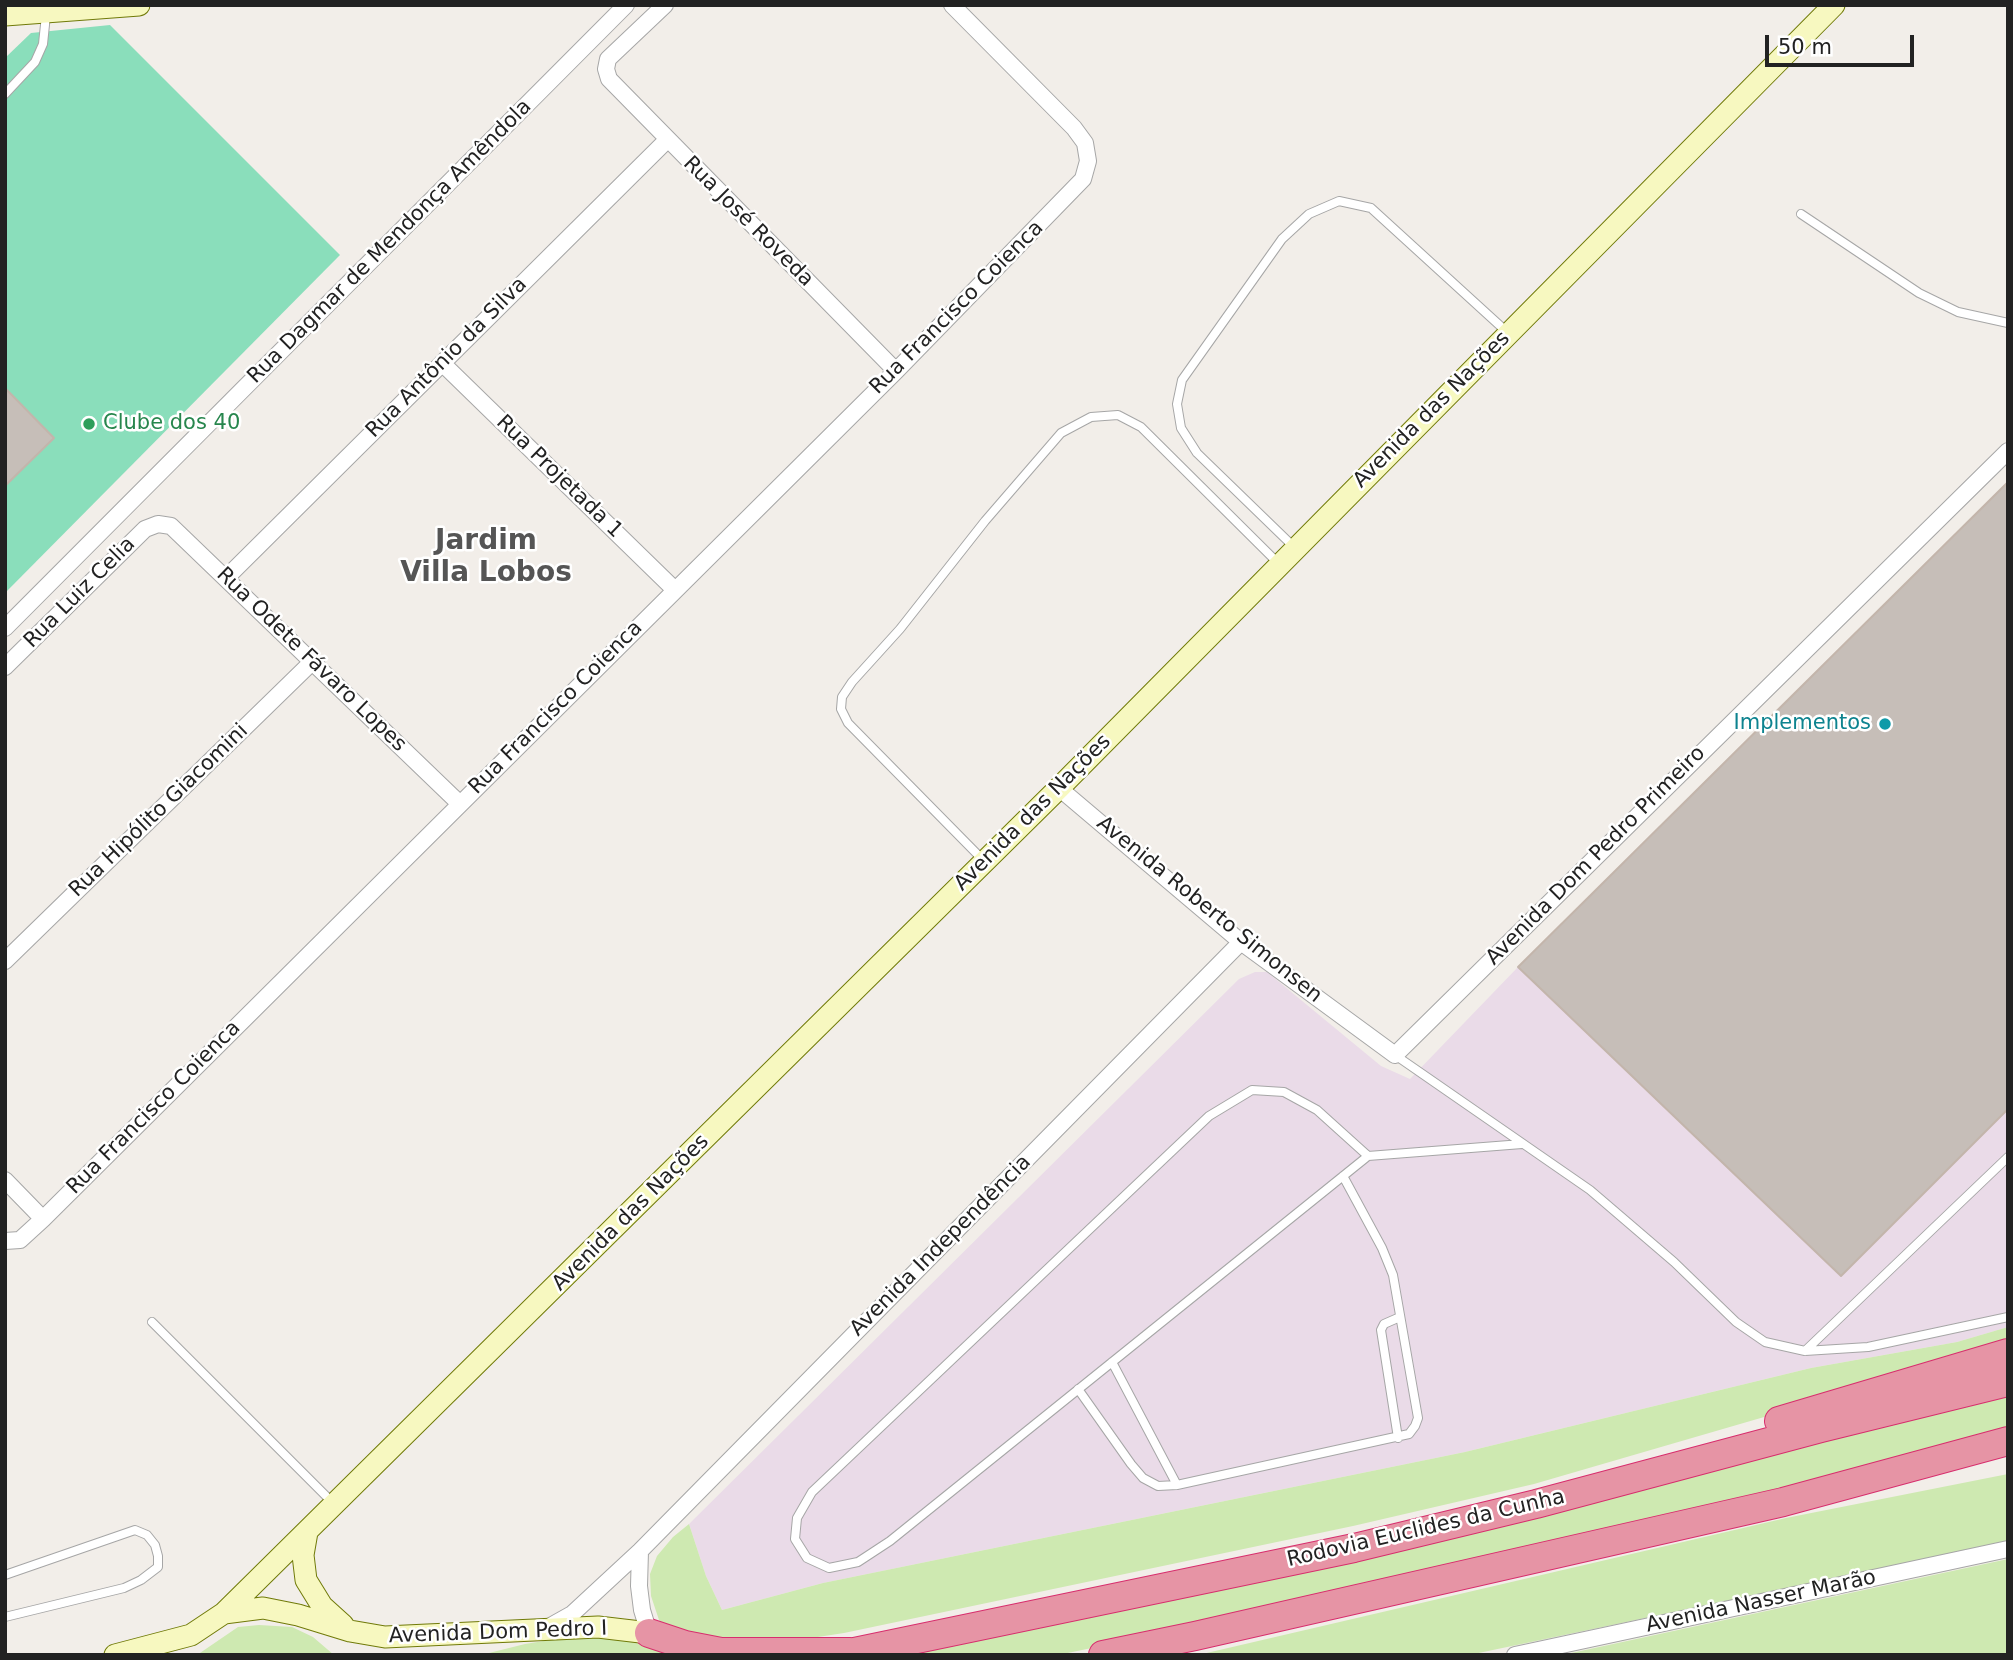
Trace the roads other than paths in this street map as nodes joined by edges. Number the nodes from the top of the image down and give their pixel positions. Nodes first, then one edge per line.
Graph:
1 (139, 5) edge
2 (626, 5) edge
3 (665, 5) edge
4 (952, 5) edge
5 (1834, 5) edge
6 (41, 8) edge
7 (5, 15) edge
8 (5, 93) edge
9 (667, 140) junction
10 (1801, 214) dead end
11 (2008, 323) edge
12 (1508, 333) junction
13 (442, 363) junction
14 (896, 370) junction
15 (2008, 451) edge
16 (158, 524) joint
17 (1296, 549) junction
18 (1280, 565) junction
19 (227, 577) junction
20 (675, 590) junction
21 (5, 628) edge
22 (313, 661) junction
23 (5, 667) edge
24 (1059, 788) junction
25 (460, 804) junction
26 (985, 862) junction
27 (1241, 942) junction
28 (5, 961) edge
29 (1395, 1055) junction
30 (1522, 1144) junction
31 (1368, 1156) junction
32 (2008, 1157) edge
33 (1343, 1176) junction
34 (5, 1180) edge
35 (43, 1219) junction
36 (7, 1241) edge
37 (1400, 1317) junction
38 (2008, 1317) edge
39 (152, 1322) dead end
40 (1805, 1350) junction
41 (2008, 1353) edge
42 (1112, 1363) junction
43 (2008, 1382) edge
44 (1078, 1390) junction
45 (1398, 1438) junction
46 (2008, 1441) edge
47 (2008, 1461) edge
48 (1177, 1485) junction
49 (1783, 1502) junction
50 (1536, 1504) junction
51 (335, 1506) junction
52 (307, 1532) junction
53 (2008, 1549) edge
54 (640, 1551) junction
55 (5, 1575) edge
56 (224, 1614) junction
57 (5, 1617) edge
58 (545, 1628) junction
59 (350, 1631) junction
60 (649, 1633) junction
61 (845, 1653) edge
62 (115, 1655) edge
63 (1103, 1655) edge
64 (1515, 1655) edge

1 - 6 street
2 - 21 street, Rua Dagmar de Mendonça Amêndola
3 - 9 street, Rua José Roveda
4 - 14 street, Rua Francisco Coienca
5 - 12 street, Avenida das Nações
6 - 7 street
6 - 8 lane
9 - 13 street, Rua Antônio da Silva
9 - 14 street, Rua José Roveda
10 - 11 lane
12 - 17 street, Avenida das Nações
12 - 17 lane
13 - 19 street, Rua Antônio da Silva
13 - 20 street, Rua Projetada 1
14 - 20 street, Rua Francisco Coienca
15 - 29 street, Avenida Dom Pedro Primeiro
16 - 19 street, Rua Odete Fávaro Lopes
16 - 23 street, Rua Luiz Celia
17 - 18 street, Avenida das Nações
18 - 24 street, Avenida das Nações
18 - 26 lane
19 - 22 street, Rua Odete Fávaro Lopes
20 - 25 street, Rua Francisco Coienca
22 - 25 street, Rua Odete Fávaro Lopes
22 - 28 street, Rua Hipólito Giacomini
24 - 26 street, Avenida das Nações
24 - 27 street, Avenida Roberto Simonsen
25 - 35 street, Rua Francisco Coienca
26 - 51 street, Avenida das Nações
27 - 29 street, Avenida Roberto Simonsen
27 - 54 street, Avenida Independência
29 - 30 lane
30 - 31 lane
30 - 40 lane
31 - 33 lane
31 - 44 lane
32 - 40 lane
33 - 37 lane
33 - 42 lane
34 - 35 street
35 - 36 street, Rua Francisco Coienca
37 - 45 lane
37 - 45 lane
38 - 40 lane
39 - 51 lane
41 - 50 highway
42 - 44 lane
42 - 48 lane
43 - 50 highway, Rodovia Euclides da Cunha
44 - 48 lane
45 - 48 lane
46 - 49 highway
47 - 49 highway
49 - 63 highway
50 - 61 highway, Rodovia Euclides da Cunha
51 - 52 street, Avenida das Nações
52 - 56 street, Avenida das Nações
52 - 59 street
53 - 64 street, Avenida Nasser Marão
54 - 58 street, Avenida Independência
54 - 60 street
55 - 57 lane
56 - 59 street, Avenida Dom Pedro I
56 - 62 street
58 - 59 street, Avenida Dom Pedro I
58 - 60 street, Avenida Dom Pedro I
60 - 61 highway, Rodovia Euclides da Cunha

